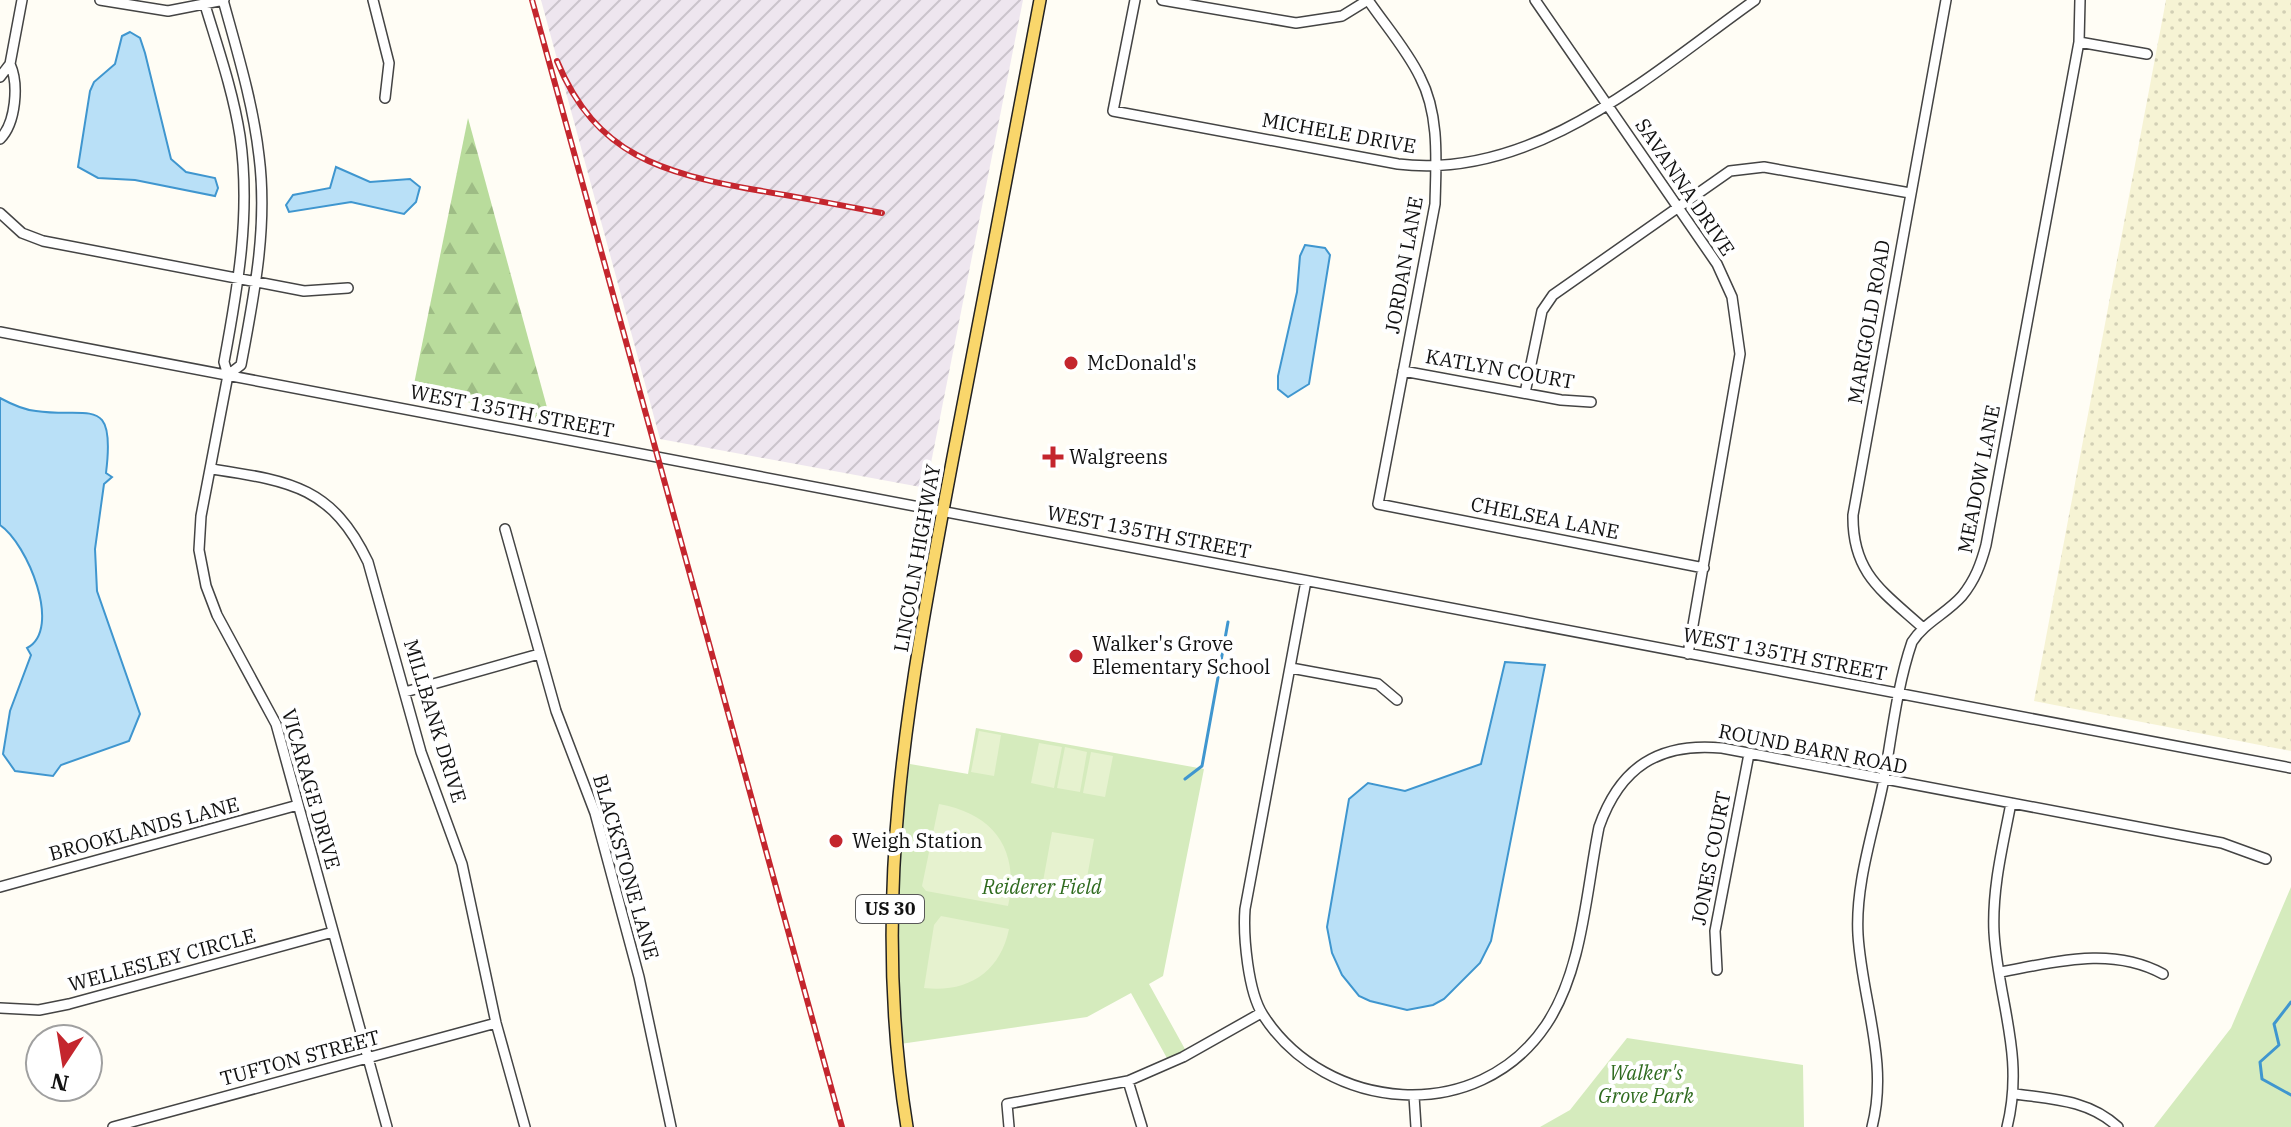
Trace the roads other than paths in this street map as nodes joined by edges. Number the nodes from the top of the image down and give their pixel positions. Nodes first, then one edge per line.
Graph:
1 (22, 0) edge
2 (100, 0) edge
3 (223, 0) edge
4 (373, 0) edge
5 (1040, 0) edge
6 (1135, 0) edge
7 (1162, 0) edge
8 (1368, 0) edge
9 (1535, 0) edge
10 (1755, 0) edge
11 (1946, 0) edge
12 (2080, 0) edge
13 (190, 4) edge
14 (205, 5) junction
15 (2079, 42) junction
16 (2147, 54) dead end
17 (10, 64) junction
18 (0, 77) edge
19 (244, 79) junction
20 (228, 85) junction
21 (385, 98) dead end
22 (1608, 104) junction
23 (256, 133) junction
24 (240, 135) junction
25 (0, 139) edge
26 (1436, 167) junction
27 (1910, 193) junction
28 (262, 201) junction
29 (244, 202) junction
30 (1678, 208) junction
31 (0, 213) edge
32 (239, 278) junction
33 (256, 281) junction
34 (348, 288) dead end
35 (0, 332) edge
36 (1403, 371) junction
37 (228, 375) junction
38 (1525, 393) junction
39 (1591, 402) dead end
40 (212, 469) junction
41 (1378, 504) joint
42 (943, 511) junction
43 (505, 529) dead end
44 (1704, 568) junction
45 (1306, 581) junction
46 (1922, 627) junction
47 (539, 654) junction
48 (1688, 654) junction
49 (1291, 668) junction
50 (405, 692) junction
51 (1899, 694) junction
52 (1397, 700) dead end
53 (1749, 754) junction
54 (2291, 768) edge
55 (1883, 780) junction
56 (2011, 803) junction
57 (298, 805) junction
58 (2266, 859) dead end
59 (0, 887) edge
60 (333, 932) junction
61 (1717, 970) dead end
62 (2001, 972) junction
63 (2163, 974) dead end
64 (0, 1008) edge
65 (1261, 1013) junction
66 (496, 1023) junction
67 (369, 1058) junction
68 (1128, 1081) junction
69 (2015, 1094) junction
70 (1414, 1096) junction
71 (113, 1127) edge
72 (387, 1127) edge
73 (525, 1127) edge
74 (671, 1127) edge
75 (907, 1127) edge
76 (1009, 1127) edge
77 (1142, 1127) edge
78 (1416, 1127) edge
79 (1872, 1127) edge
80 (2007, 1127) edge
81 (2118, 1127) edge

1 - 17 street
2 - 13 street
3 - 14 street
3 - 19 street, VICARAGE DRIVE
4 - 21 street
5 - 42 main road, LINCOLN HIGHWAY / US 30
6 - 26 street, MICHELE DRIVE
7 - 8 street
8 - 26 street, JORDAN LANE
9 - 22 street, SAVANNA DRIVE
10 - 22 street, MICHELE DRIVE
11 - 27 street, MARIGOLD ROAD
12 - 15 street, MEADOW LANE
13 - 14 street
14 - 20 street, VICARAGE DRIVE
15 - 16 street
15 - 46 street, MEADOW LANE
17 - 18 street
17 - 25 street
19 - 20 street
19 - 23 street, VICARAGE DRIVE
20 - 24 street, VICARAGE DRIVE
22 - 26 street, MICHELE DRIVE
22 - 30 street, SAVANNA DRIVE
23 - 24 street
23 - 28 street, VICARAGE DRIVE
24 - 29 street, VICARAGE DRIVE
26 - 36 street, JORDAN LANE
27 - 30 street
27 - 46 street, MARIGOLD ROAD
28 - 29 street
28 - 33 street, VICARAGE DRIVE
29 - 32 street, VICARAGE DRIVE
30 - 38 street
30 - 44 street, SAVANNA DRIVE
31 - 32 street
32 - 33 street
32 - 37 street, VICARAGE DRIVE
33 - 34 street
33 - 37 street, VICARAGE DRIVE
35 - 37 street, WEST 135TH STREET
36 - 38 street, KATLYN COURT
36 - 41 street, JORDAN LANE
37 - 40 street, VICARAGE DRIVE
37 - 42 street, WEST 135TH STREET
38 - 39 street, KATLYN COURT
40 - 50 street, MILLBANK DRIVE
40 - 57 street, VICARAGE DRIVE
41 - 44 street, CHELSEA LANE
42 - 45 street, WEST 135TH STREET
42 - 75 main road, LINCOLN HIGHWAY / US 30
43 - 47 street, BLACKSTONE LANE
44 - 48 street, SAVANNA DRIVE
45 - 48 street, WEST 135TH STREET
45 - 49 street, ROUND BARN ROAD
46 - 51 street, MEADOW LANE
47 - 50 street
47 - 74 street, BLACKSTONE LANE
48 - 51 street, WEST 135TH STREET
49 - 52 street
49 - 65 street, ROUND BARN ROAD
50 - 66 street, MILLBANK DRIVE
51 - 54 street, WEST 135TH STREET
51 - 55 street, MEADOW LANE
53 - 55 street, ROUND BARN ROAD
53 - 61 street, JONES COURT
53 - 70 street, ROUND BARN ROAD
55 - 56 street, ROUND BARN ROAD
55 - 79 street, MEADOW LANE
56 - 58 street, ROUND BARN ROAD
56 - 62 street
57 - 59 street, BROOKLANDS LANE
57 - 60 street, VICARAGE DRIVE
60 - 64 street, WELLESLEY CIRCLE
60 - 67 street, VICARAGE DRIVE
62 - 63 street
62 - 69 street
65 - 68 street
65 - 70 street, ROUND BARN ROAD
66 - 67 street, TUFTON STREET
66 - 73 street, MILLBANK DRIVE
67 - 71 street, TUFTON STREET
67 - 72 street, VICARAGE DRIVE
68 - 76 street
68 - 77 street
69 - 80 street
69 - 81 street
70 - 78 street

